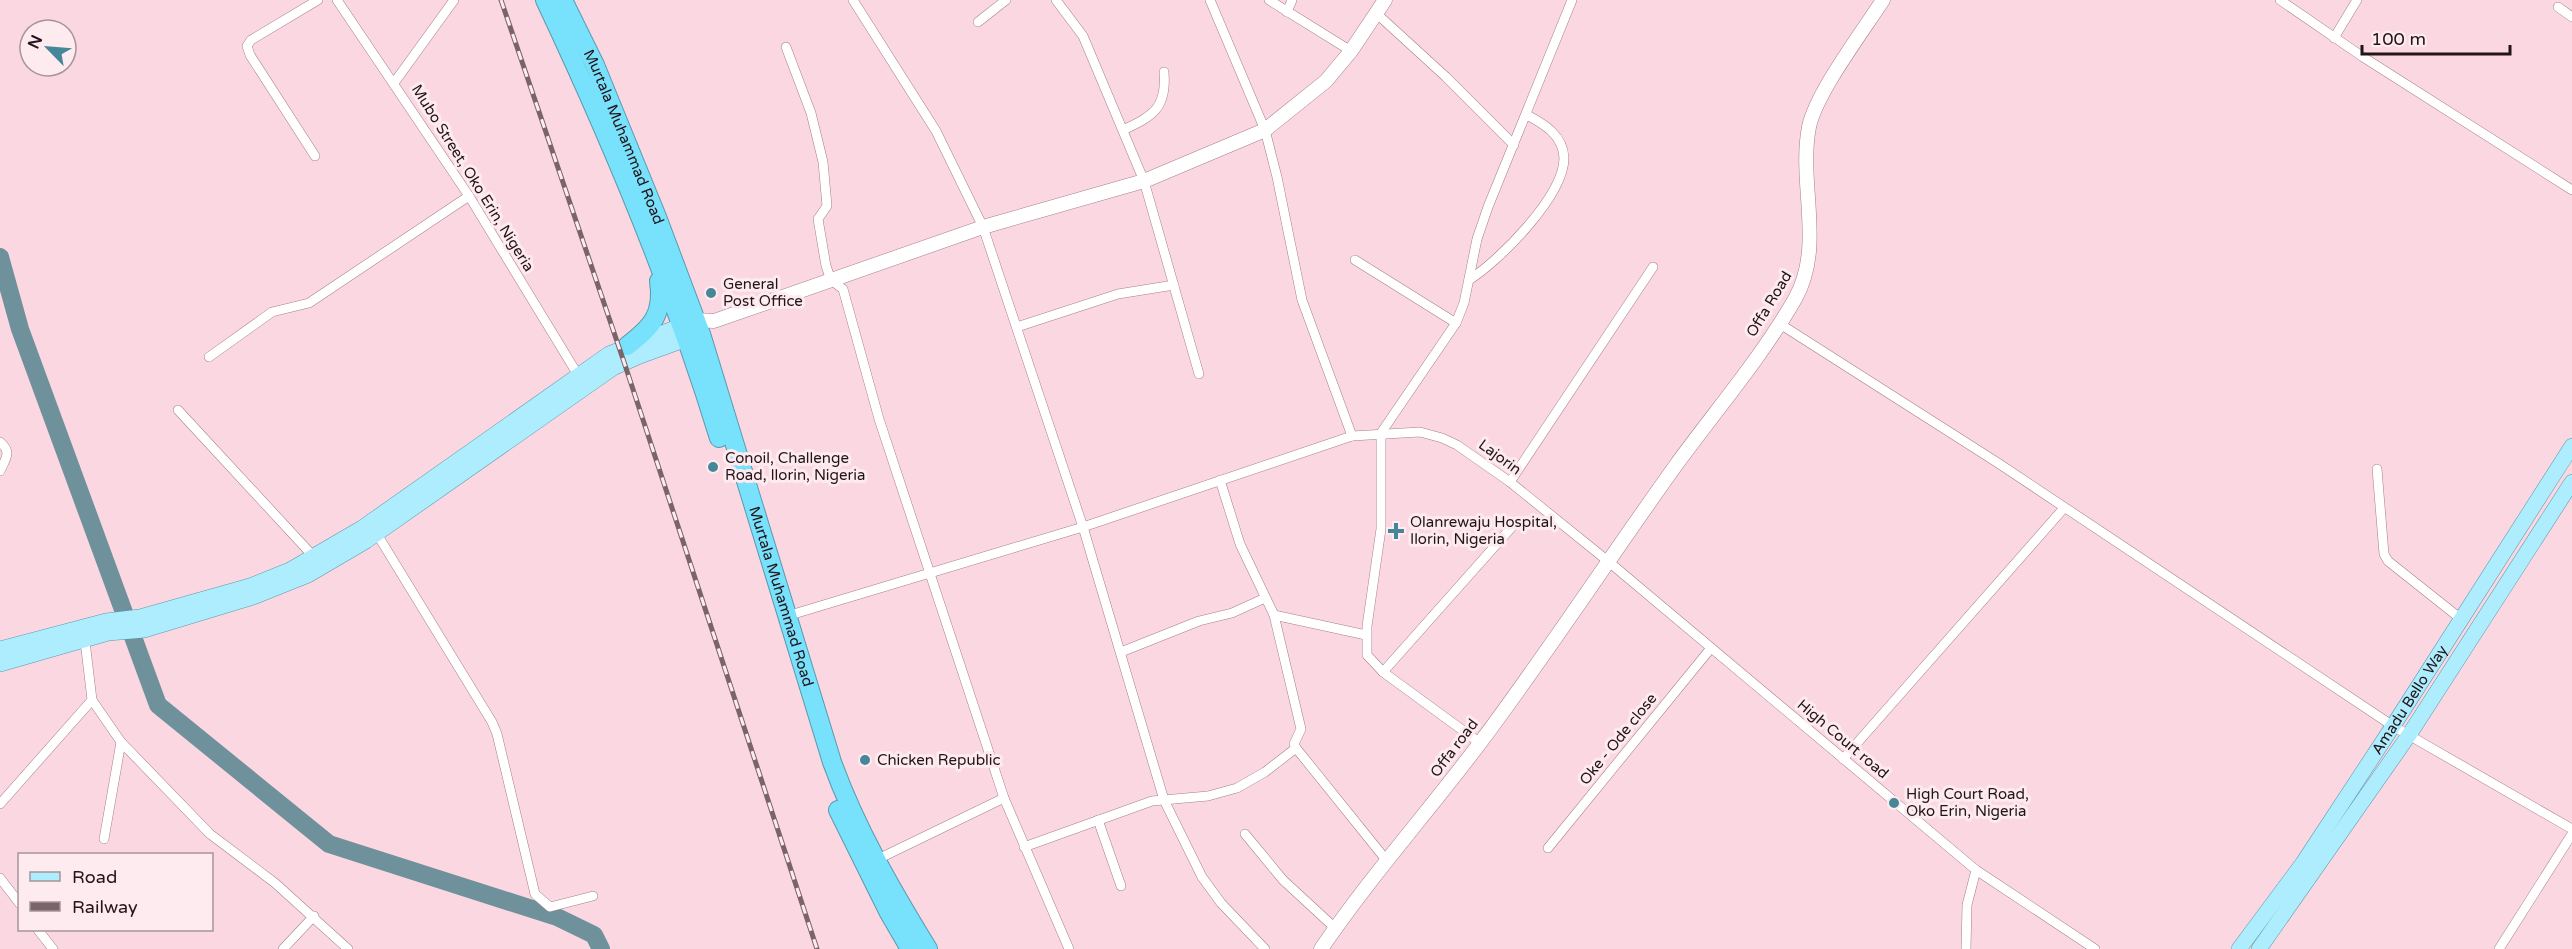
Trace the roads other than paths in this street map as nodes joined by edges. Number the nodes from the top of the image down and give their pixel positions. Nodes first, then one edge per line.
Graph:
1 (318, 0) edge
2 (337, 0) edge
3 (454, 0) edge
4 (545, 0) edge
5 (563, 0) edge
6 (853, 0) edge
7 (1006, 0) edge
8 (1056, 0) edge
9 (1210, 0) edge
10 (1269, 0) edge
11 (1292, 0) edge
12 (1384, 0) edge
13 (1572, 0) edge
14 (1883, 0) edge
15 (2280, 0) edge
16 (2357, 0) edge
17 (2558, 7) dead end
18 (1287, 12) junction
19 (1376, 13) junction
20 (2572, 17) edge
21 (978, 22) dead end
22 (2334, 38) junction
23 (786, 46) dead end
24 (1351, 51) junction
25 (1164, 72) dead end
26 (394, 83) junction
27 (1527, 115) junction
28 (1123, 130) junction
29 (1265, 130) junction
30 (1514, 145) junction
31 (315, 156) dead end
32 (1144, 181) junction
33 (2572, 190) edge
34 (469, 196) junction
35 (983, 227) junction
36 (656, 258) junction
37 (1355, 260) dead end
38 (1653, 267) dead end
39 (831, 280) junction
40 (1468, 280) junction
41 (1174, 285) junction
42 (1456, 323) junction
43 (1780, 324) junction
44 (1017, 327) junction
45 (691, 329) junction
46 (627, 346) junction
47 (208, 357) dead end
48 (1199, 374) dead end
49 (578, 375) junction
50 (178, 410) dead end
51 (1381, 433) junction
52 (1352, 436) junction
53 (0, 442) edge
54 (2572, 446) edge
55 (2377, 469) dead end
56 (0, 471) edge
57 (1220, 480) junction
58 (1510, 482) junction
59 (2572, 483) edge
60 (2064, 508) junction
61 (1083, 526) junction
62 (1511, 528) dead end
63 (376, 534) junction
64 (314, 557) junction
65 (1609, 562) junction
66 (931, 572) junction
67 (1265, 598) junction
68 (1274, 615) junction
69 (787, 616) junction
70 (2461, 619) junction
71 (142, 623) junction
72 (107, 627) junction
73 (1366, 635) junction
74 (85, 641) junction
75 (1711, 648) junction
76 (0, 650) edge
77 (1121, 652) junction
78 (0, 664) edge
79 (1383, 672) junction
80 (92, 700) junction
81 (2393, 726) junction
82 (2409, 735) junction
83 (121, 742) junction
84 (1480, 743) junction
85 (1296, 748) junction
86 (1843, 759) junction
87 (1004, 798) junction
88 (1164, 801) junction
89 (0, 804) edge
90 (1098, 820) junction
91 (2572, 829) edge
92 (1245, 834) dead end
93 (2572, 834) edge
94 (104, 839) dead end
95 (1024, 847) junction
96 (1548, 848) dead end
97 (876, 860) junction
98 (1387, 861) junction
99 (1976, 870) junction
100 (0, 878) edge
101 (1121, 886) dead end
102 (593, 896) dead end
103 (18, 901) edge
104 (895, 910) junction
105 (314, 916) junction
106 (1335, 928) junction
107 (39, 931) edge
108 (53, 949) edge
109 (284, 949) edge
110 (348, 949) edge
111 (910, 949) edge
112 (916, 949) edge
113 (927, 949) edge
114 (1069, 949) edge
115 (1265, 949) edge
116 (1321, 949) edge
117 (1966, 949) edge
118 (2095, 949) edge
119 (2239, 949) edge
120 (2259, 949) edge
121 (2499, 949) edge

1 - 31 street
2 - 26 street, Mubo Street, Oko Erin, Nigeria
3 - 26 street
4 - 36 highway, Murtala Muhammad Road
5 - 45 highway, Murtala Muhammad Road
6 - 35 street
7 - 21 street
8 - 28 street
9 - 29 street
10 - 18 street
11 - 18 street
12 - 19 street
13 - 27 street
14 - 43 street, Offa Road
15 - 22 street
16 - 22 street
17 - 20 street
18 - 24 street
19 - 24 street
19 - 30 street
22 - 33 street
23 - 39 street
24 - 29 street
25 - 28 street
26 - 34 street, Mubo Street, Oko Erin, Nigeria
27 - 30 street
27 - 40 street
28 - 32 street
29 - 32 street
29 - 52 street
30 - 40 street
32 - 35 street
32 - 41 street
34 - 47 street
34 - 49 street, Mubo Street, Oko Erin, Nigeria
35 - 39 street
35 - 44 street
36 - 45 highway, Murtala Muhammad Road
36 - 46 highway
37 - 42 street
38 - 58 street
39 - 45 street
39 - 66 street
40 - 42 street
41 - 44 street
41 - 48 street
42 - 51 street
43 - 60 street
43 - 65 street, Offa Road
44 - 61 street
45 - 46 main road
45 - 63 main road
45 - 69 highway, Murtala Muhammad Road
45 - 104 highway, Murtala Muhammad Road
46 - 49 main road
49 - 64 main road
50 - 64 street
51 - 52 street, Lajorin
51 - 58 street, Lajorin
51 - 73 street
52 - 57 street, Lajorin
53 - 56 street
54 - 70 main road, Amadu Bello Way
55 - 70 street
57 - 61 street, Lajorin
57 - 67 street
58 - 65 street, Lajorin
59 - 82 main road, Amadu Bello Way
60 - 81 street
60 - 86 street
61 - 66 street, Lajorin
61 - 77 street
62 - 79 street
63 - 71 main road
63 - 102 street
64 - 71 main road
65 - 75 street, High Court road
65 - 84 street, Offa road
66 - 69 street, Lajorin
66 - 87 street
67 - 68 street
67 - 77 street
68 - 73 street
68 - 85 street
69 - 97 highway, Murtala Muhammad Road
70 - 81 main road, Amadu Bello Way
71 - 72 main road
72 - 74 main road
72 - 76 main road
73 - 79 street
74 - 78 main road
74 - 80 street
75 - 86 street, High Court road
75 - 96 street, Oke - Ode close
77 - 88 street
79 - 84 street
80 - 83 street
80 - 89 street
81 - 82 street
81 - 119 main road, Amadu Bello Way
82 - 91 street
82 - 120 main road, Amadu Bello Way
83 - 94 street
83 - 105 street
84 - 98 street, Offa road
85 - 88 street
85 - 98 street
86 - 99 street, High Court road
87 - 95 street
87 - 97 street
88 - 90 street
88 - 115 street
90 - 95 street
90 - 101 street
92 - 106 street
93 - 121 street
95 - 114 street
97 - 104 highway, Murtala Muhammad Road
98 - 106 street, Offa road
99 - 117 street
99 - 118 street, High Court road
100 - 103 street
104 - 111 highway, Murtala Muhammad Road
104 - 112 highway, Murtala Muhammad Road
104 - 113 highway
105 - 109 street
105 - 110 street
106 - 116 street, Offa road
107 - 108 street

